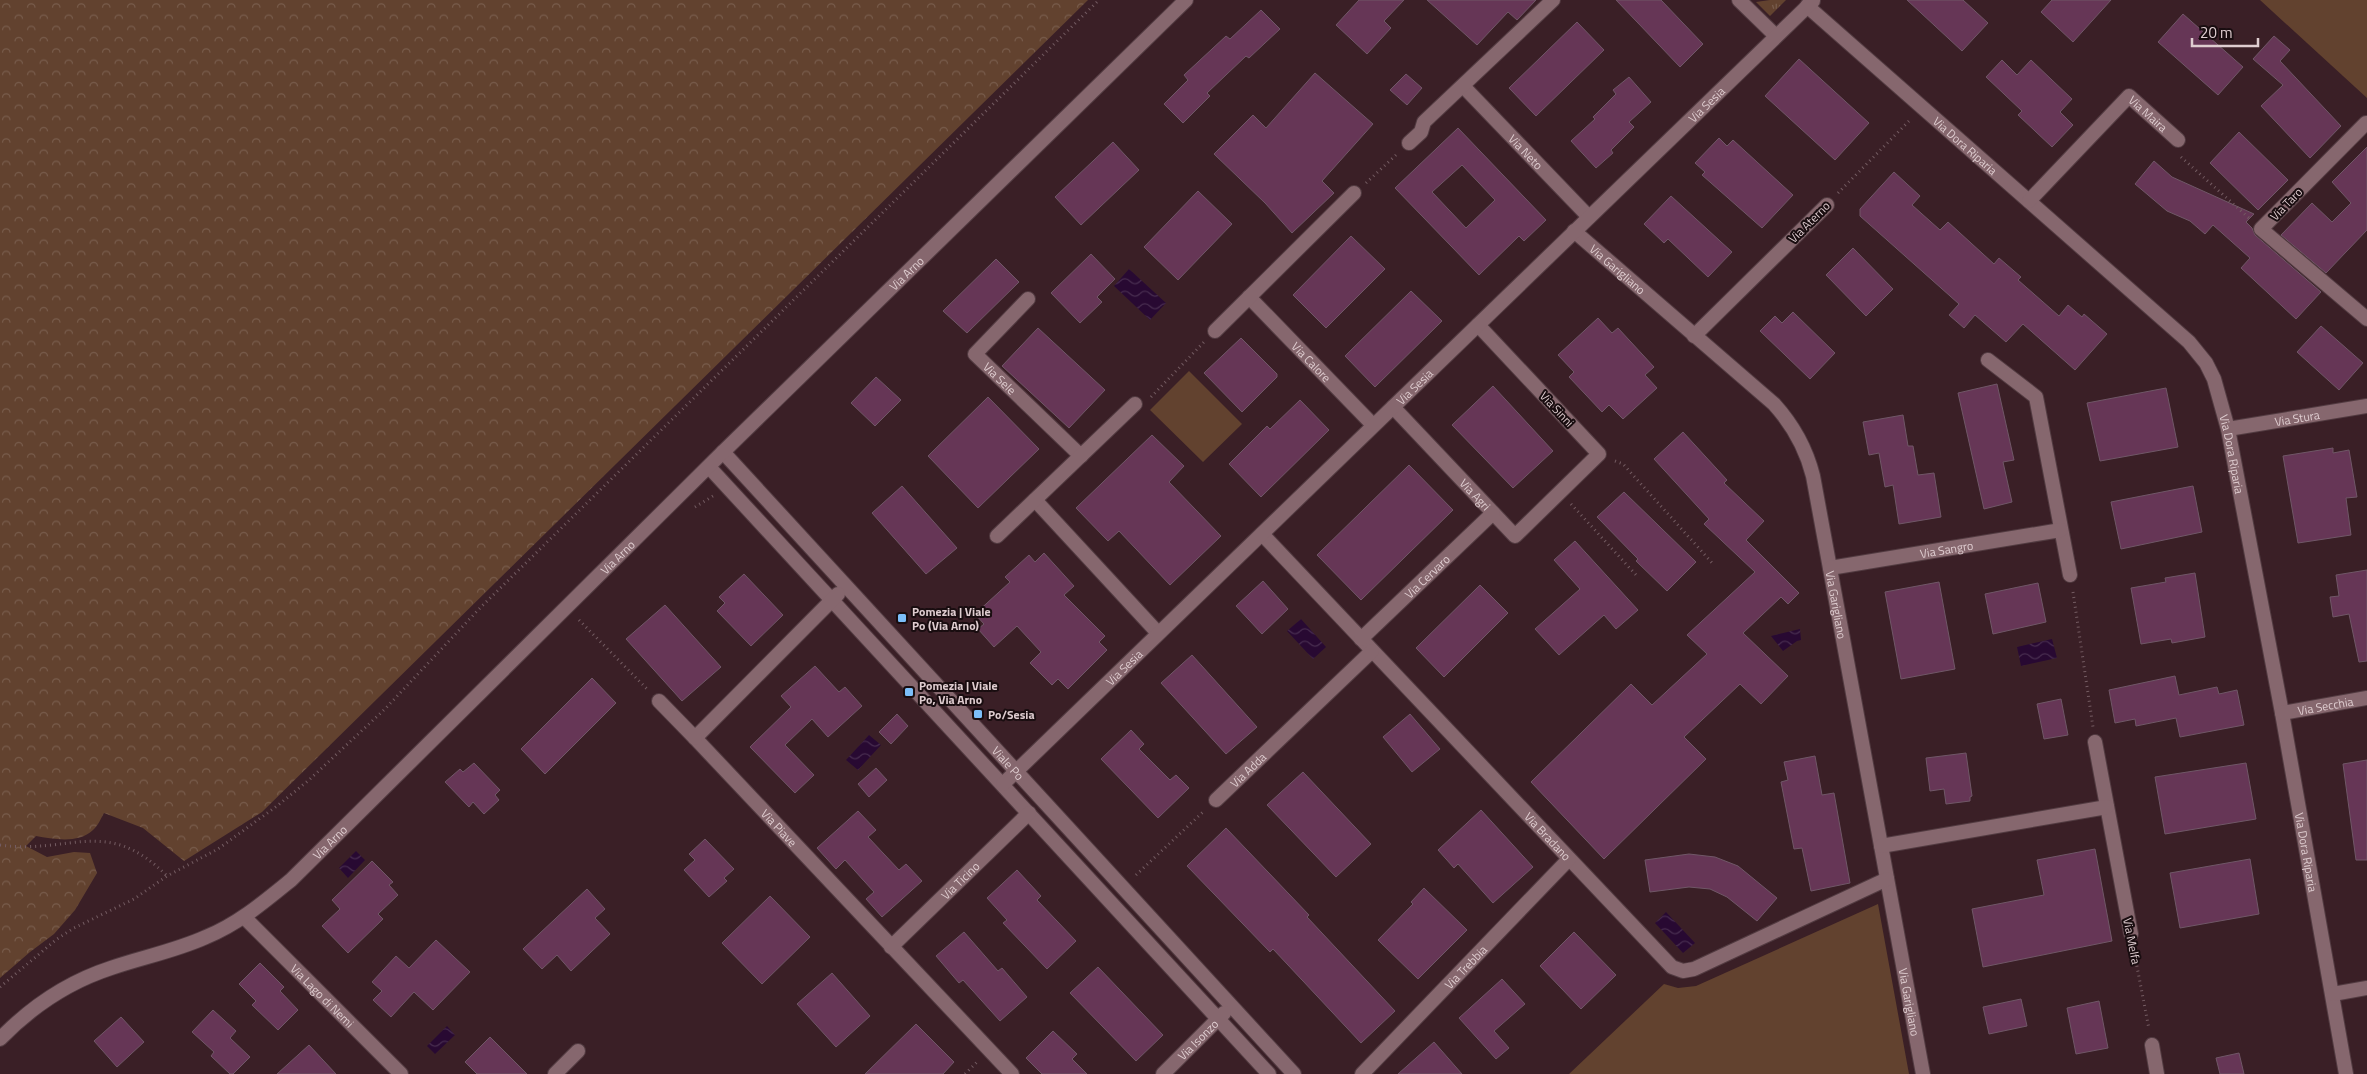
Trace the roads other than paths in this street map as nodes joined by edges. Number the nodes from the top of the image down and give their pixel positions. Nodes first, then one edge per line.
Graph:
1 (1186, 0) edge
2 (1553, 0) edge
3 (1739, 0) edge
4 (1810, 3) edge
5 (1776, 36) junction
6 (1463, 86) junction
7 (2366, 123) edge
8 (2178, 140) road end
9 (1409, 143) road end
10 (1354, 193) road end
11 (2029, 201) junction
12 (1827, 205) road end
13 (1589, 217) junction
14 (1574, 231) junction
15 (1249, 297) junction
16 (1028, 299) dead end
17 (2367, 319) edge
18 (1478, 325) junction
19 (1215, 330) road end
20 (1694, 336) junction
21 (1988, 360) dead end
22 (1135, 404) road end
23 (2367, 406) edge
24 (1393, 407) junction
25 (1374, 425) junction
26 (2228, 429) junction
27 (723, 452) junction
28 (1081, 456) junction
29 (709, 467) junction
30 (1560, 493) joint
31 (1035, 500) junction
32 (1493, 513) junction
33 (2061, 530) junction
34 (1262, 534) junction
35 (997, 536) dead end
36 (1830, 568) junction
37 (2070, 575) road end
38 (846, 586) junction
39 (833, 599) junction
40 (1158, 633) junction
41 (1361, 639) junction
42 (1372, 650) junction
43 (2367, 698) edge
44 (658, 701) road end
45 (2282, 712) junction
46 (695, 738) junction
47 (2095, 742) road end
48 (1016, 772) junction
49 (1003, 784) junction
50 (1216, 800) road end
51 (2107, 807) junction
52 (1029, 813) junction
53 (1881, 846) junction
54 (1569, 859) junction
55 (1887, 879) junction
56 (244, 917) junction
57 (2131, 934) road end
58 (891, 947) junction
59 (2367, 988) edge
60 (2332, 994) junction
61 (1231, 1006) junction
62 (1218, 1018) junction
63 (0, 1039) edge
64 (2152, 1046) road end
65 (578, 1051) dead end
66 (401, 1074) edge
67 (555, 1074) edge
68 (1012, 1074) edge
69 (1163, 1074) edge
70 (1269, 1074) edge
71 (1294, 1074) edge
72 (1362, 1074) edge
73 (1923, 1074) edge
74 (2157, 1074) edge
75 (2346, 1074) edge

1 - 27 street, Via Arno
2 - 6 street
3 - 5 street
4 - 5 street, Via Sesia
4 - 11 street, Via Dora Riparia
5 - 13 street, Via Sesia
6 - 9 street
6 - 13 street, Via Neto
7 - 17 street, Via Taro
8 - 11 street, Via Maira
10 - 15 street
11 - 26 street, Via Dora Riparia
12 - 20 street, Via Aterno
13 - 14 street, Via Sesia
14 - 18 street, Via Sesia
14 - 20 street, Via Garigliano
15 - 19 street
15 - 25 street, Via Calore
16 - 28 street, Via Sele
18 - 24 street, Via Sesia
18 - 30 street, Via Sinni
20 - 36 street, Via Garigliano
21 - 33 street
22 - 28 street
23 - 26 street, Via Stura
24 - 25 street, Via Sesia
24 - 32 street, Via Agri
25 - 34 street, Via Sesia
26 - 45 street, Via Dora Riparia
27 - 29 street, Via Arno
27 - 38 street, Viale Po
28 - 31 street
29 - 39 street, Viale Po
29 - 56 street, Via Arno
30 - 32 street, Via Agri
31 - 35 street
31 - 40 street
32 - 41 street, Via Cervaro
33 - 36 street, Via Sangro
33 - 37 street
34 - 40 street, Via Sesia
34 - 41 street, Via Bradano
36 - 53 street, Via Garigliano
38 - 39 street
38 - 48 street, Viale Po
39 - 46 street
39 - 49 street, Viale Po
40 - 48 street, Via Sesia
41 - 42 street, Via Bradano
42 - 50 street, Via Adda
42 - 54 street, Via Bradano
43 - 45 street, Via Secchia
44 - 46 street, Via Piave
45 - 60 street, Via Dora Riparia
46 - 58 street, Via Piave
47 - 51 street, Via Melfa
48 - 49 street, Via Sesia
48 - 61 street, Viale Po
49 - 52 street, Viale Po
51 - 53 street
51 - 57 street, Via Melfa
52 - 58 street, Via Ticino
52 - 62 street, Viale Po
53 - 55 street, Via Garigliano
54 - 55 street, Via Bradano
54 - 72 street, Via Trebbia
55 - 73 street, Via Garigliano
56 - 63 street, Via Arno
56 - 66 street, Via Lago di Nemi
58 - 68 street, Via Piave
59 - 60 street
60 - 75 street, Via Dora Riparia
61 - 62 street, Via Isonzo
61 - 71 street, Viale Po
62 - 69 street, Via Isonzo
62 - 70 street, Viale Po
64 - 74 street
65 - 67 street

